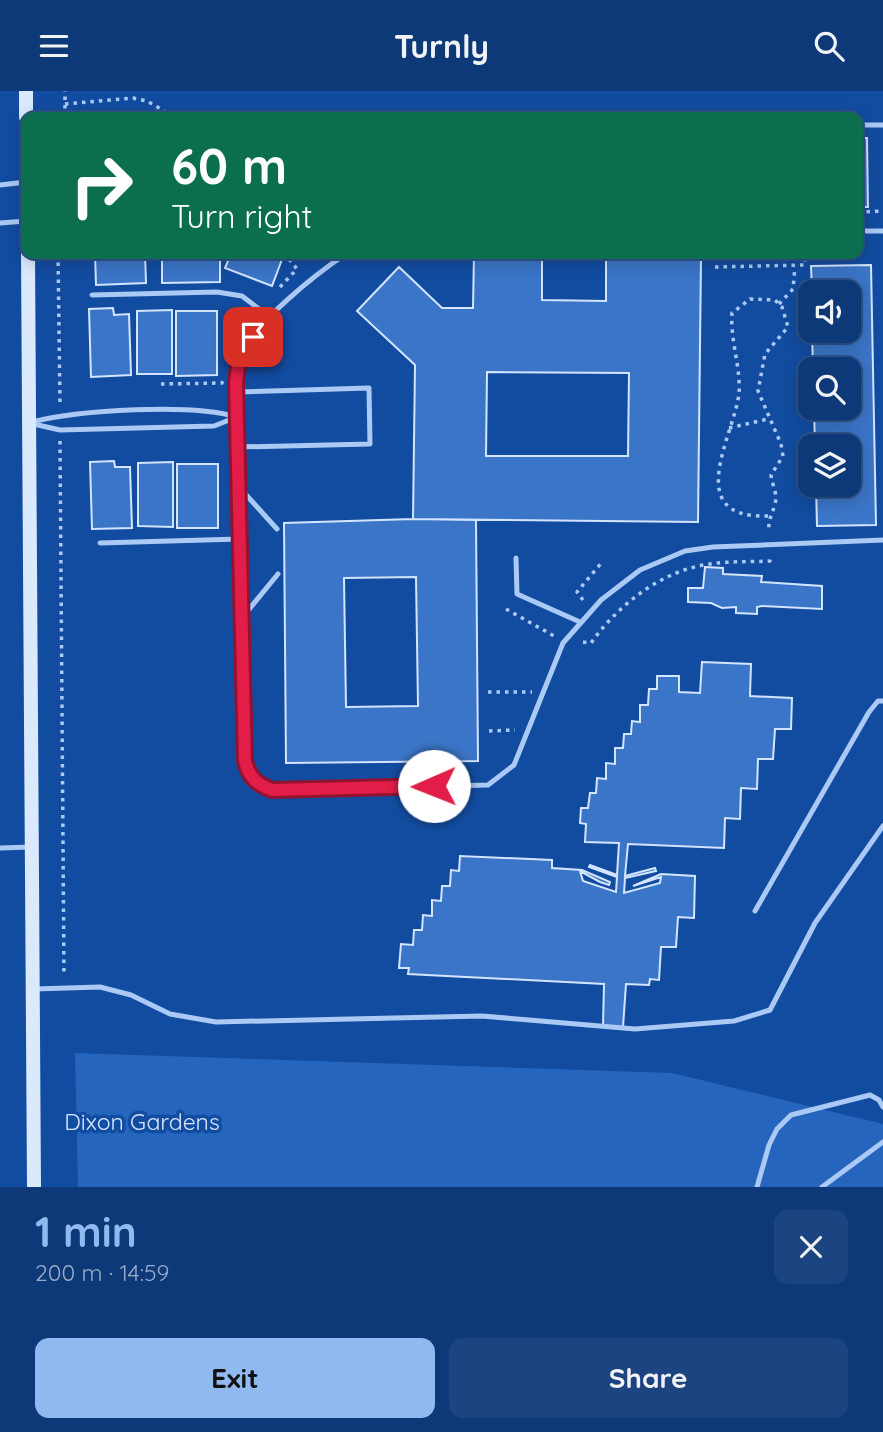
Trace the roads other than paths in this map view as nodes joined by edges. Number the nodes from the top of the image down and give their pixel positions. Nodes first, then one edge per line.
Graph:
1 (26, 91) edge
2 (26, 112) edge
3 (863, 125) edge
4 (883, 125) edge
5 (21, 183) edge
6 (0, 185) edge
7 (21, 221) edge
8 (0, 223) edge
9 (863, 231) edge
10 (883, 231) edge
11 (28, 259) edge
12 (339, 259) edge
13 (92, 295) dead end
14 (271, 318) junction
15 (237, 392) junction
16 (237, 417) junction
17 (28, 423) junction
18 (238, 447) junction
19 (238, 487) junction
20 (277, 529) dead end
21 (240, 539) junction
22 (883, 540) edge
23 (100, 543) dead end
24 (516, 558) dead end
25 (278, 575) dead end
26 (241, 619) junction
27 (580, 622) junction
28 (883, 701) edge
29 (883, 826) edge
30 (32, 847) junction
31 (0, 848) edge
32 (755, 911) dead end
33 (34, 989) junction
34 (883, 1107) edge
35 (883, 1142) edge
36 (34, 1187) edge
37 (757, 1187) edge
38 (822, 1187) edge

1 - 2 main road
3 - 4 lane
5 - 6 lane
7 - 8 lane
9 - 10 lane
11 - 17 main road
12 - 14 lane
13 - 14 lane
14 - 15 lane
15 - 16 lane
15 - 18 lane
16 - 17 lane
16 - 17 lane
16 - 18 lane
17 - 30 main road
18 - 19 lane
19 - 20 lane
19 - 21 lane
21 - 23 lane
21 - 26 lane
22 - 27 lane
24 - 27 lane
25 - 26 lane
26 - 27 lane
28 - 32 lane
29 - 33 lane
30 - 31 lane
30 - 33 main road
33 - 36 main road
34 - 37 lane
35 - 38 lane

